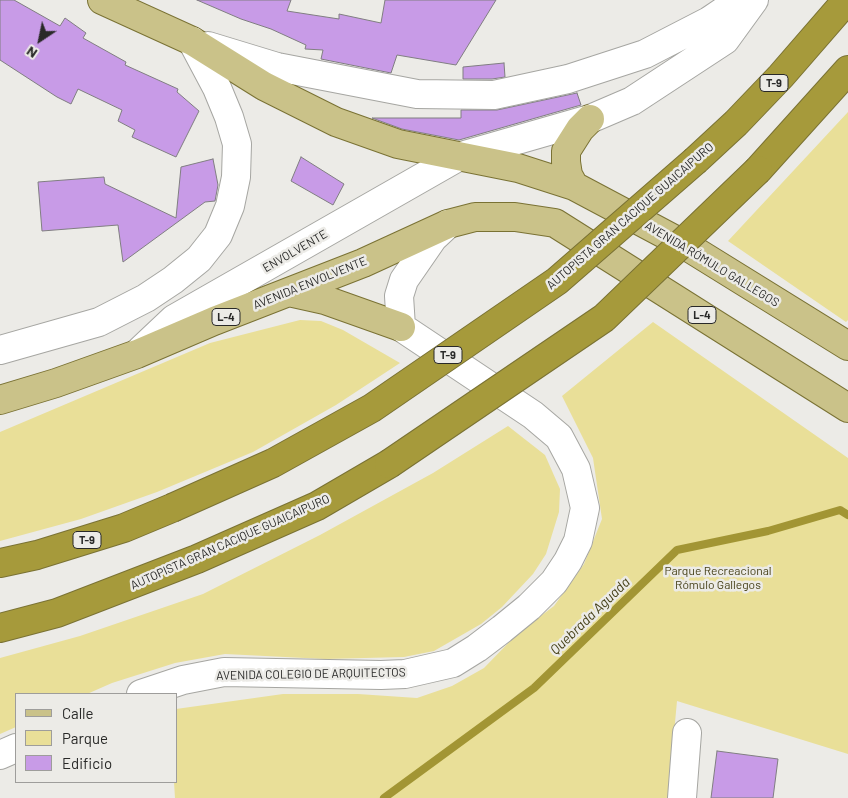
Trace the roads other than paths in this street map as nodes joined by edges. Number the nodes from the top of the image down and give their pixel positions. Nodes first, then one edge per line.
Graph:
1 (102, 0) edge
2 (740, 0) edge
3 (754, 0) edge
4 (847, 0) edge
5 (192, 41) junction
6 (848, 70) edge
7 (590, 119) junction
8 (458, 157) junction
9 (574, 186) junction
10 (448, 224) junction
11 (289, 292) junction
12 (401, 327) junction
13 (848, 346) edge
14 (0, 350) edge
15 (137, 354) junction
16 (0, 400) edge
17 (848, 408) edge
18 (0, 564) edge
19 (0, 628) edge
20 (144, 693) edge
21 (687, 733) dead end
22 (15, 748) edge
23 (0, 755) edge
24 (682, 798) edge

1 - 5 main road, AVENIDA RÓMULO GALLEGOS
2 - 5 street
3 - 7 street, ENVOLVENTE
4 - 18 highway, AUTOPISTA GRAN CACIQUE GUAICAIPURO / T-9, bridge
5 - 8 main road, AVENIDA RÓMULO GALLEGOS
5 - 14 street
6 - 19 highway, AUTOPISTA GRAN CACIQUE GUAICAIPURO, bridge
7 - 8 street, ENVOLVENTE
7 - 9 main road
8 - 9 main road, AVENIDA RÓMULO GALLEGOS
8 - 15 street, ENVOLVENTE
9 - 13 main road, AVENIDA RÓMULO GALLEGOS
10 - 11 main road, AVENIDA ENVOLVENTE / L-4
10 - 12 street
10 - 17 main road, L-4
11 - 12 main road
11 - 15 main road, AVENIDA ENVOLVENTE / L-4
12 - 20 street, AVENIDA COLEGIO DE ARQUITECTOS
15 - 16 main road, AVENIDA ENVOLVENTE / L-4
21 - 24 street
22 - 23 street

